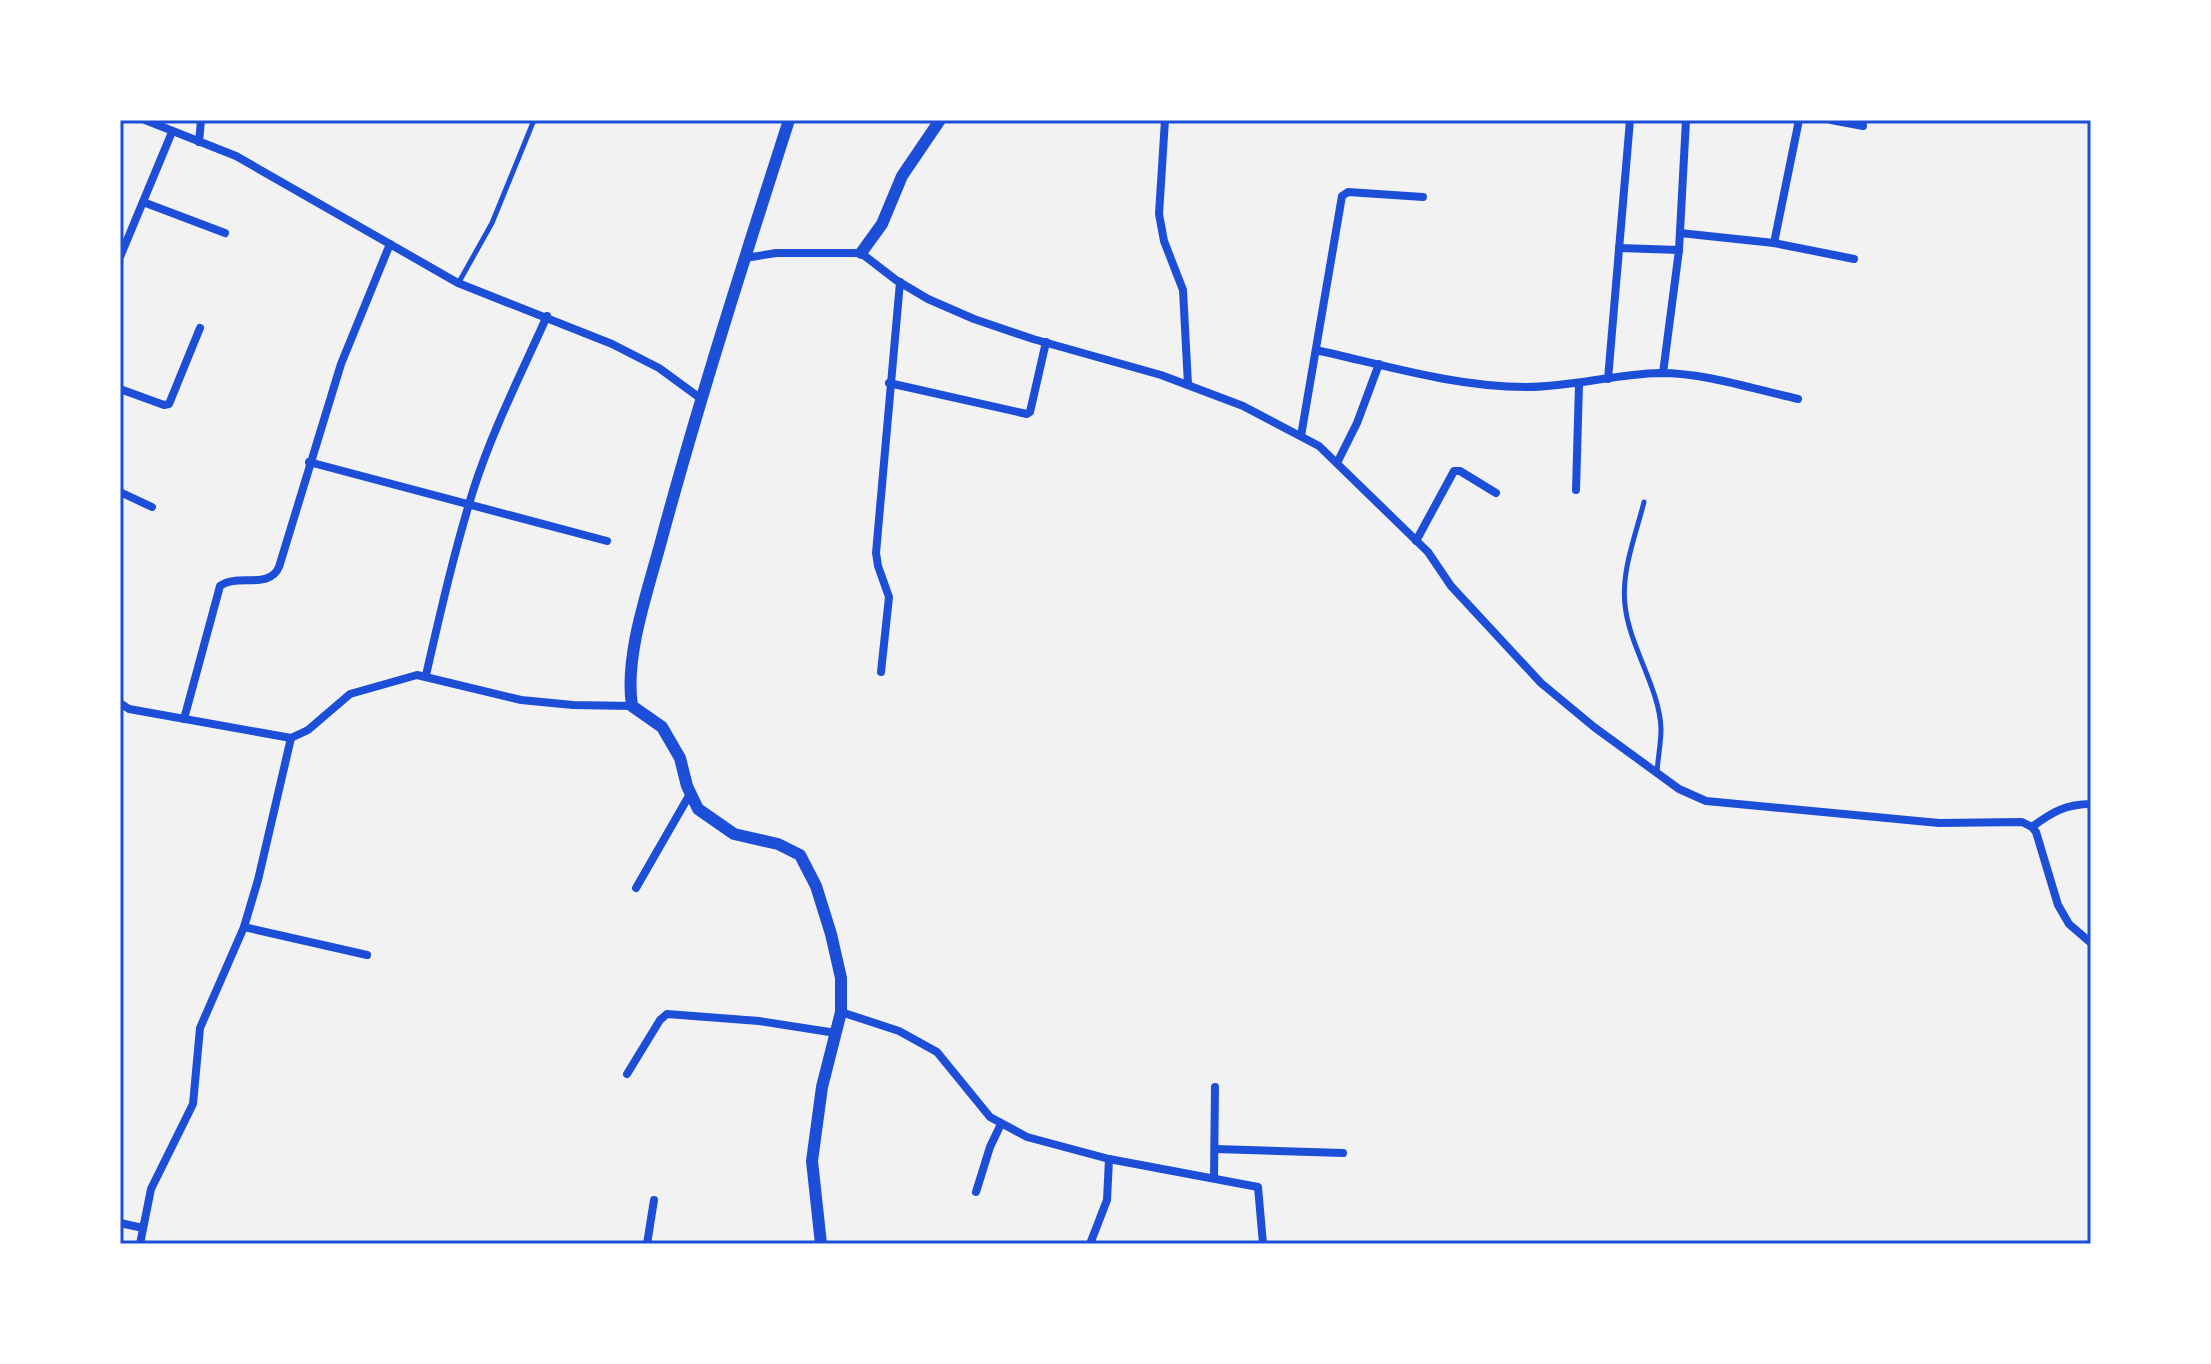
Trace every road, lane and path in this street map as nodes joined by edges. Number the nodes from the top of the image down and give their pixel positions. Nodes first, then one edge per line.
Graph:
1 (145, 120) edge
2 (201, 120) edge
3 (534, 120) edge
4 (789, 120) edge
5 (940, 120) edge
6 (1165, 120) edge
7 (1630, 120) edge
8 (1686, 120) edge
9 (1799, 120) edge
10 (1831, 120) edge
11 (1863, 126) dead end
12 (172, 132) junction
13 (199, 142) junction
14 (1423, 197) dead end
15 (143, 202) junction
16 (225, 233) dead end
17 (1680, 233) junction
18 (1774, 243) junction
19 (390, 244) junction
20 (1619, 248) junction
21 (1679, 250) junction
22 (861, 253) junction
23 (120, 257) edge
24 (745, 258) junction
25 (1854, 259) dead end
26 (900, 282) junction
27 (458, 283) junction
28 (547, 316) junction
29 (200, 328) dead end
30 (1046, 342) junction
31 (1316, 350) junction
32 (1379, 364) junction
33 (1663, 373) junction
34 (1608, 379) junction
35 (889, 383) junction
36 (1579, 384) junction
37 (1188, 385) junction
38 (120, 389) edge
39 (700, 398) junction
40 (1798, 399) dead end
41 (1301, 436) junction
42 (309, 462) junction
43 (1337, 463) junction
44 (1576, 490) dead end
45 (120, 492) edge
46 (1496, 493) dead end
47 (1644, 502) dead end
48 (469, 503) junction
49 (152, 507) dead end
50 (607, 541) dead end
51 (1416, 541) junction
52 (881, 672) dead end
53 (426, 675) junction
54 (120, 703) edge
55 (632, 706) junction
56 (184, 719) junction
57 (291, 738) junction
58 (1657, 773) junction
59 (690, 794) junction
60 (2091, 804) edge
61 (2032, 827) junction
62 (636, 888) dead end
63 (244, 927) junction
64 (2091, 943) edge
65 (367, 955) dead end
66 (841, 1012) junction
67 (836, 1033) junction
68 (627, 1074) dead end
69 (1215, 1087) dead end
70 (1001, 1124) junction
71 (1215, 1149) junction
72 (1343, 1153) dead end
73 (1109, 1159) junction
74 (1214, 1178) junction
75 (976, 1192) dead end
76 (654, 1200) dead end
77 (120, 1223) edge
78 (143, 1228) junction
79 (140, 1244) edge
80 (647, 1244) edge
81 (821, 1244) edge
82 (1090, 1244) edge
83 (1263, 1244) edge

1 - 12 street
2 - 13 street
3 - 27 lane
4 - 24 street
5 - 22 street
6 - 37 street
7 - 20 street
8 - 17 street
9 - 18 street
10 - 11 street
12 - 13 street
12 - 15 street
13 - 19 street
14 - 31 street
15 - 16 street
15 - 23 street
17 - 18 street
17 - 21 street
18 - 25 street
19 - 27 street
19 - 42 street
20 - 21 street
20 - 34 street
21 - 33 street
22 - 24 street
22 - 26 street
24 - 39 street
26 - 30 street
26 - 35 street
27 - 28 street
28 - 39 street
28 - 48 street
29 - 38 street
30 - 35 street
30 - 37 street
31 - 32 street
31 - 41 street
32 - 36 street
32 - 43 street
33 - 34 street
33 - 40 street
34 - 36 street
35 - 52 street
36 - 44 street
37 - 41 street
39 - 55 street
41 - 43 street
42 - 48 street
42 - 56 street
43 - 51 street
45 - 49 street
46 - 51 street
47 - 58 lane
48 - 50 street
48 - 53 street
51 - 58 street
53 - 55 street
53 - 57 street
54 - 56 street
55 - 59 street
56 - 57 street
57 - 63 street
58 - 61 street
59 - 62 street
59 - 66 street
60 - 61 street
61 - 64 street
63 - 65 street
63 - 78 street
66 - 67 street
66 - 70 street
67 - 68 street
67 - 81 street
69 - 71 street
70 - 73 street
70 - 75 street
71 - 72 street
71 - 74 street
73 - 74 street
73 - 82 street
74 - 83 street
76 - 80 street
77 - 78 street
78 - 79 street

